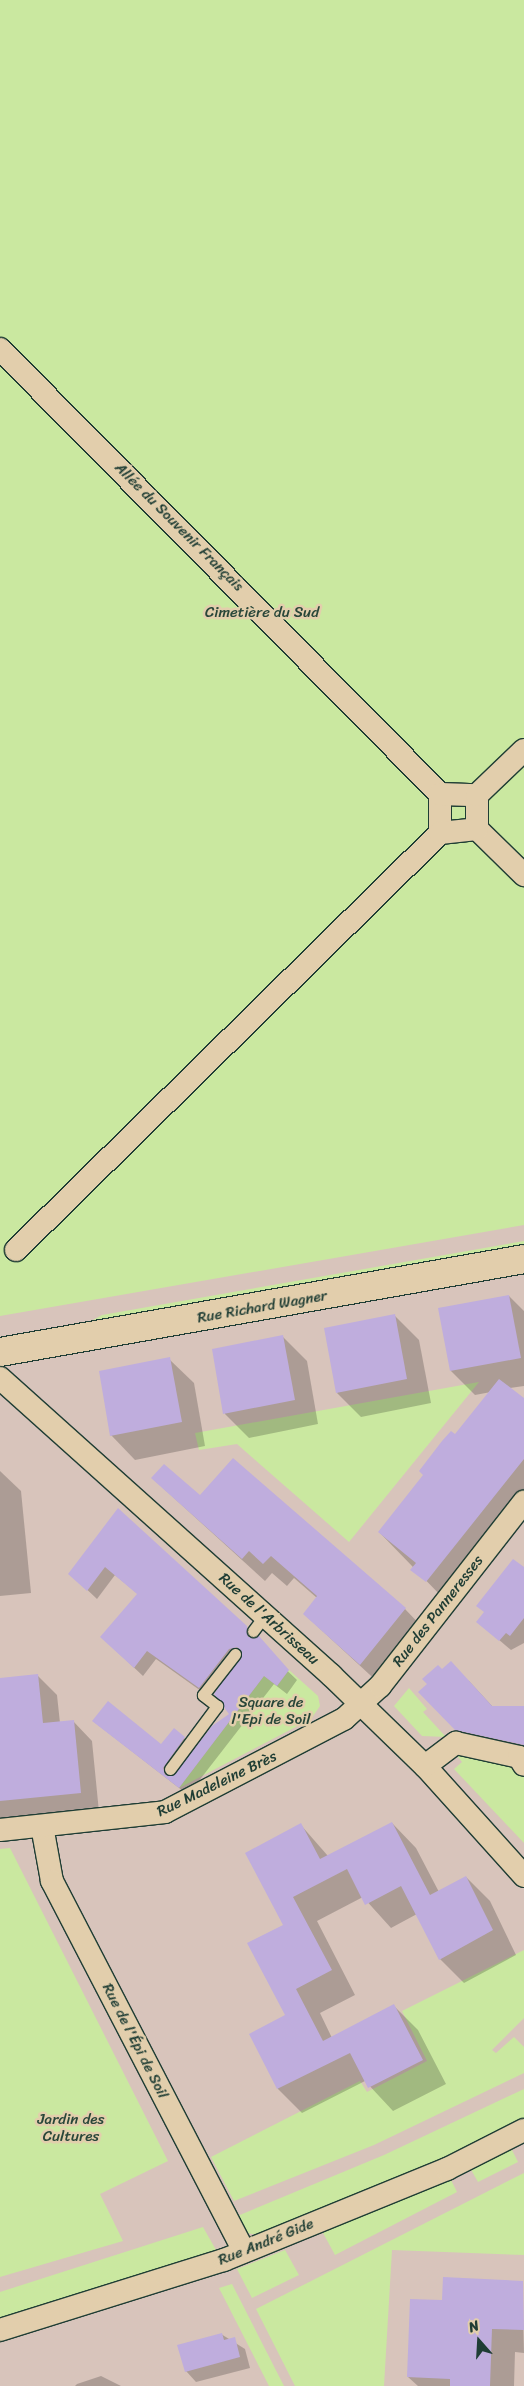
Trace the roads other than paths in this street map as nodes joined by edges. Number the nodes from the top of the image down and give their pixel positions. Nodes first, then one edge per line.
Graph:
1 (0, 349) edge
2 (524, 750) edge
3 (440, 794) junction
4 (477, 794) junction
5 (477, 829) junction
6 (440, 833) junction
7 (524, 875) edge
8 (16, 1250) dead end
9 (524, 1259) edge
10 (0, 1352) edge
11 (0, 1378) edge
12 (520, 1515) edge
13 (235, 1654) dead end
14 (362, 1705) junction
15 (524, 1765) edge
16 (425, 1766) junction
17 (170, 1768) dead end
18 (42, 1826) junction
19 (0, 1830) edge
20 (524, 1875) edge
21 (524, 2130) edge
22 (244, 2251) junction
23 (0, 2330) edge

1 - 3 street, Allée du Souvenir Français
2 - 4 street
3 - 4 street
3 - 6 street
4 - 5 street
5 - 6 street
5 - 7 street
6 - 8 street
9 - 10 street, Rue Richard Wagner
11 - 14 street, Rue de l'Arbrisseau
12 - 14 street, Rue des Panneresses
13 - 17 lane
14 - 16 street, Rue de l'Arbrisseau
14 - 18 street, Rue Madeleine Brès
15 - 16 street
16 - 20 street, Rue de l'Arbrisseau
18 - 19 street, Rue Madeleine Brès
18 - 22 street, Rue de l'Épi de Soil
21 - 22 street, Rue André Gide
22 - 23 street, Rue André Gide

